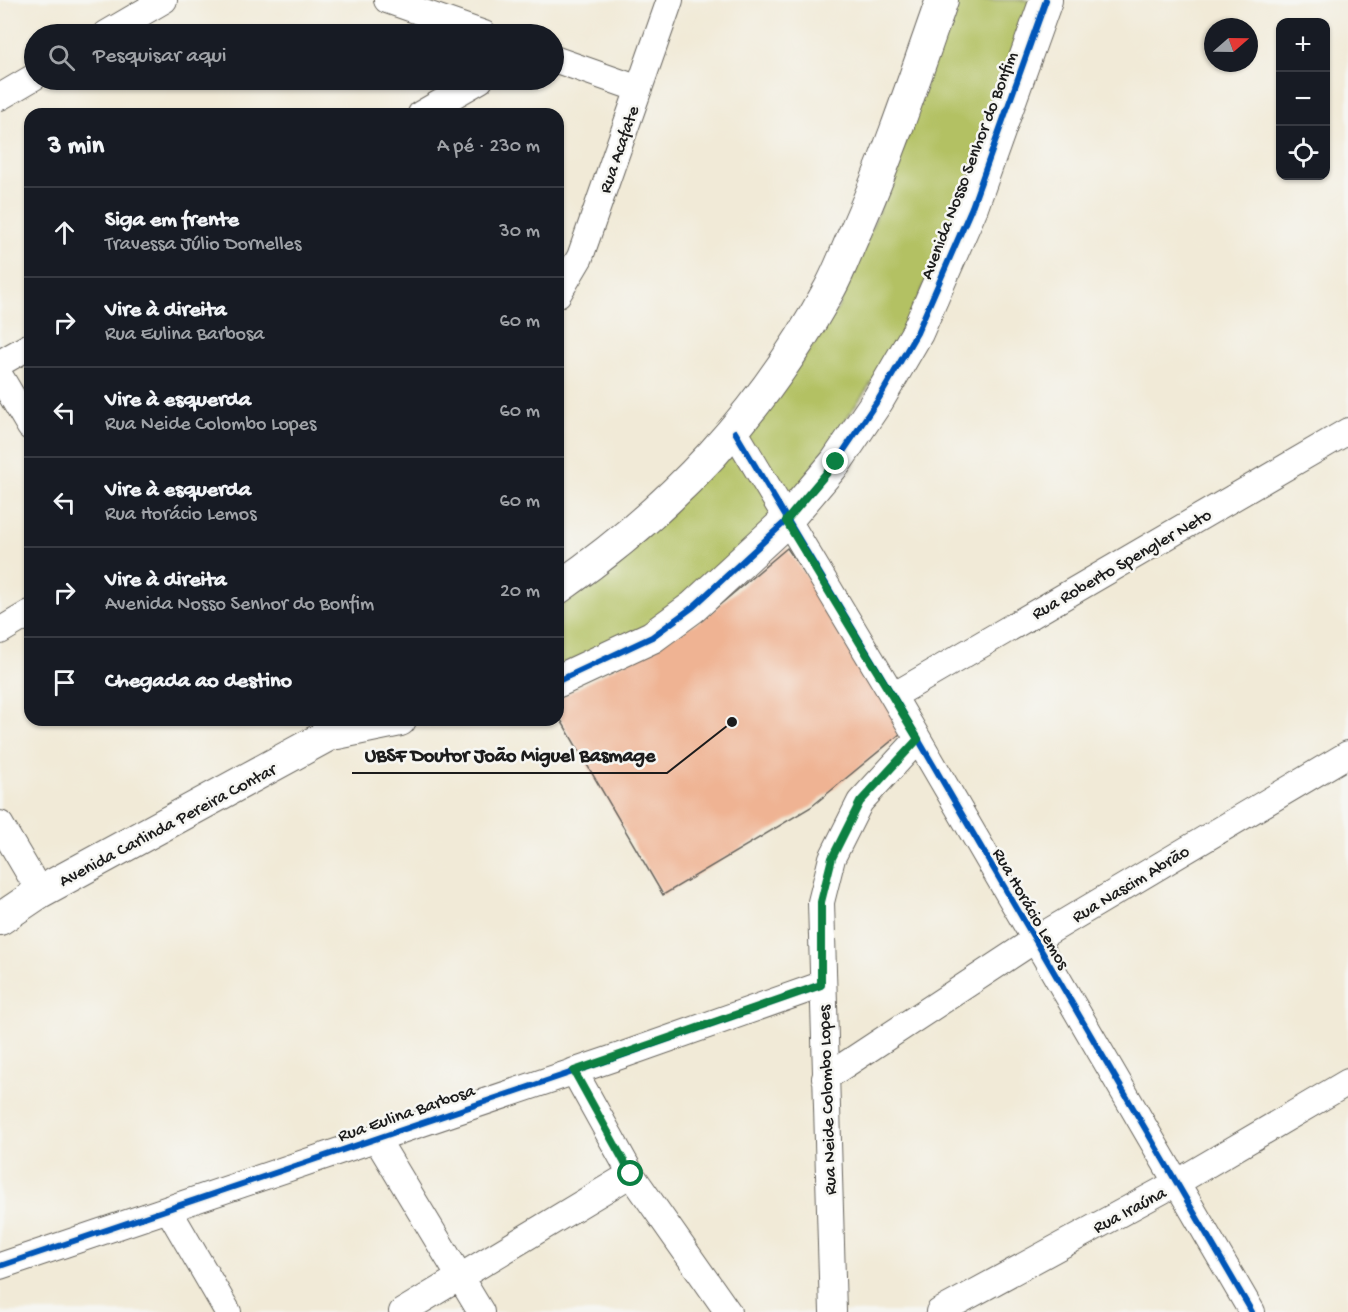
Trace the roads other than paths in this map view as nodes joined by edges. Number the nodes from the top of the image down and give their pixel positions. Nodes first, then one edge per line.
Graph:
1 (164, 0) edge
2 (387, 0) edge
3 (670, 0) edge
4 (942, 0) edge
5 (1046, 0) edge
6 (123, 24) edge
7 (455, 24) edge
8 (564, 63) edge
9 (24, 83) edge
10 (639, 89) junction
11 (463, 90) edge
12 (0, 97) edge
13 (432, 108) edge
14 (564, 284) edge
15 (24, 349) edge
16 (0, 363) edge
17 (0, 376) edge
18 (24, 417) edge
19 (1348, 431) edge
20 (735, 432) junction
21 (786, 521) junction
22 (564, 584) edge
23 (24, 617) edge
24 (0, 631) edge
25 (564, 678) edge
26 (893, 696) junction
27 (347, 726) edge
28 (918, 739) junction
29 (1348, 754) edge
30 (0, 824) edge
31 (40, 892) junction
32 (0, 919) edge
33 (1033, 941) junction
34 (821, 985) junction
35 (574, 1071) junction
36 (825, 1078) junction
37 (1348, 1082) edge
38 (376, 1138) junction
39 (631, 1174) junction
40 (1176, 1183) junction
41 (168, 1209) junction
42 (0, 1266) edge
43 (461, 1277) junction
44 (228, 1312) edge
45 (402, 1312) edge
46 (482, 1312) edge
47 (728, 1312) edge
48 (833, 1312) edge
49 (939, 1312) edge
50 (1252, 1312) edge

1 - 6 street
2 - 7 street
3 - 10 street, Rua Acafate
4 - 20 street
5 - 21 street, Avenida Nosso Senhor do Bonfim
8 - 10 street
9 - 12 street
10 - 14 street, Rua Acafate
11 - 13 street
15 - 16 street
17 - 18 street
19 - 26 street, Rua Roberto Spengler Neto
20 - 21 street, Rua Horácio Lemos
20 - 22 street
21 - 25 street, Avenida Nosso Senhor do Bonfim
21 - 26 street, Rua Horácio Lemos
23 - 24 street
26 - 28 street, Rua Horácio Lemos
27 - 31 street, Avenida Carlinda Pereira Contar
28 - 33 street, Rua Horácio Lemos
28 - 34 street, Rua Neide Colombo Lopes
29 - 33 street, Rua Nascim Abrão
30 - 31 street
31 - 32 street, Avenida Carlinda Pereira Contar
33 - 36 street, Rua Nascim Abrão
33 - 40 street, Rua Horácio Lemos
34 - 35 street, Rua Eulina Barbosa
34 - 36 street, Rua Neide Colombo Lopes
35 - 38 street, Rua Eulina Barbosa
35 - 39 street
36 - 48 street, Rua Neide Colombo Lopes
37 - 40 street, Rua Iraúna
38 - 41 street, Rua Eulina Barbosa
38 - 43 street
39 - 43 street
39 - 47 street
40 - 49 street, Rua Iraúna
40 - 50 street, Rua Horácio Lemos
41 - 42 street, Rua Eulina Barbosa
41 - 44 street
43 - 45 street
43 - 46 street

